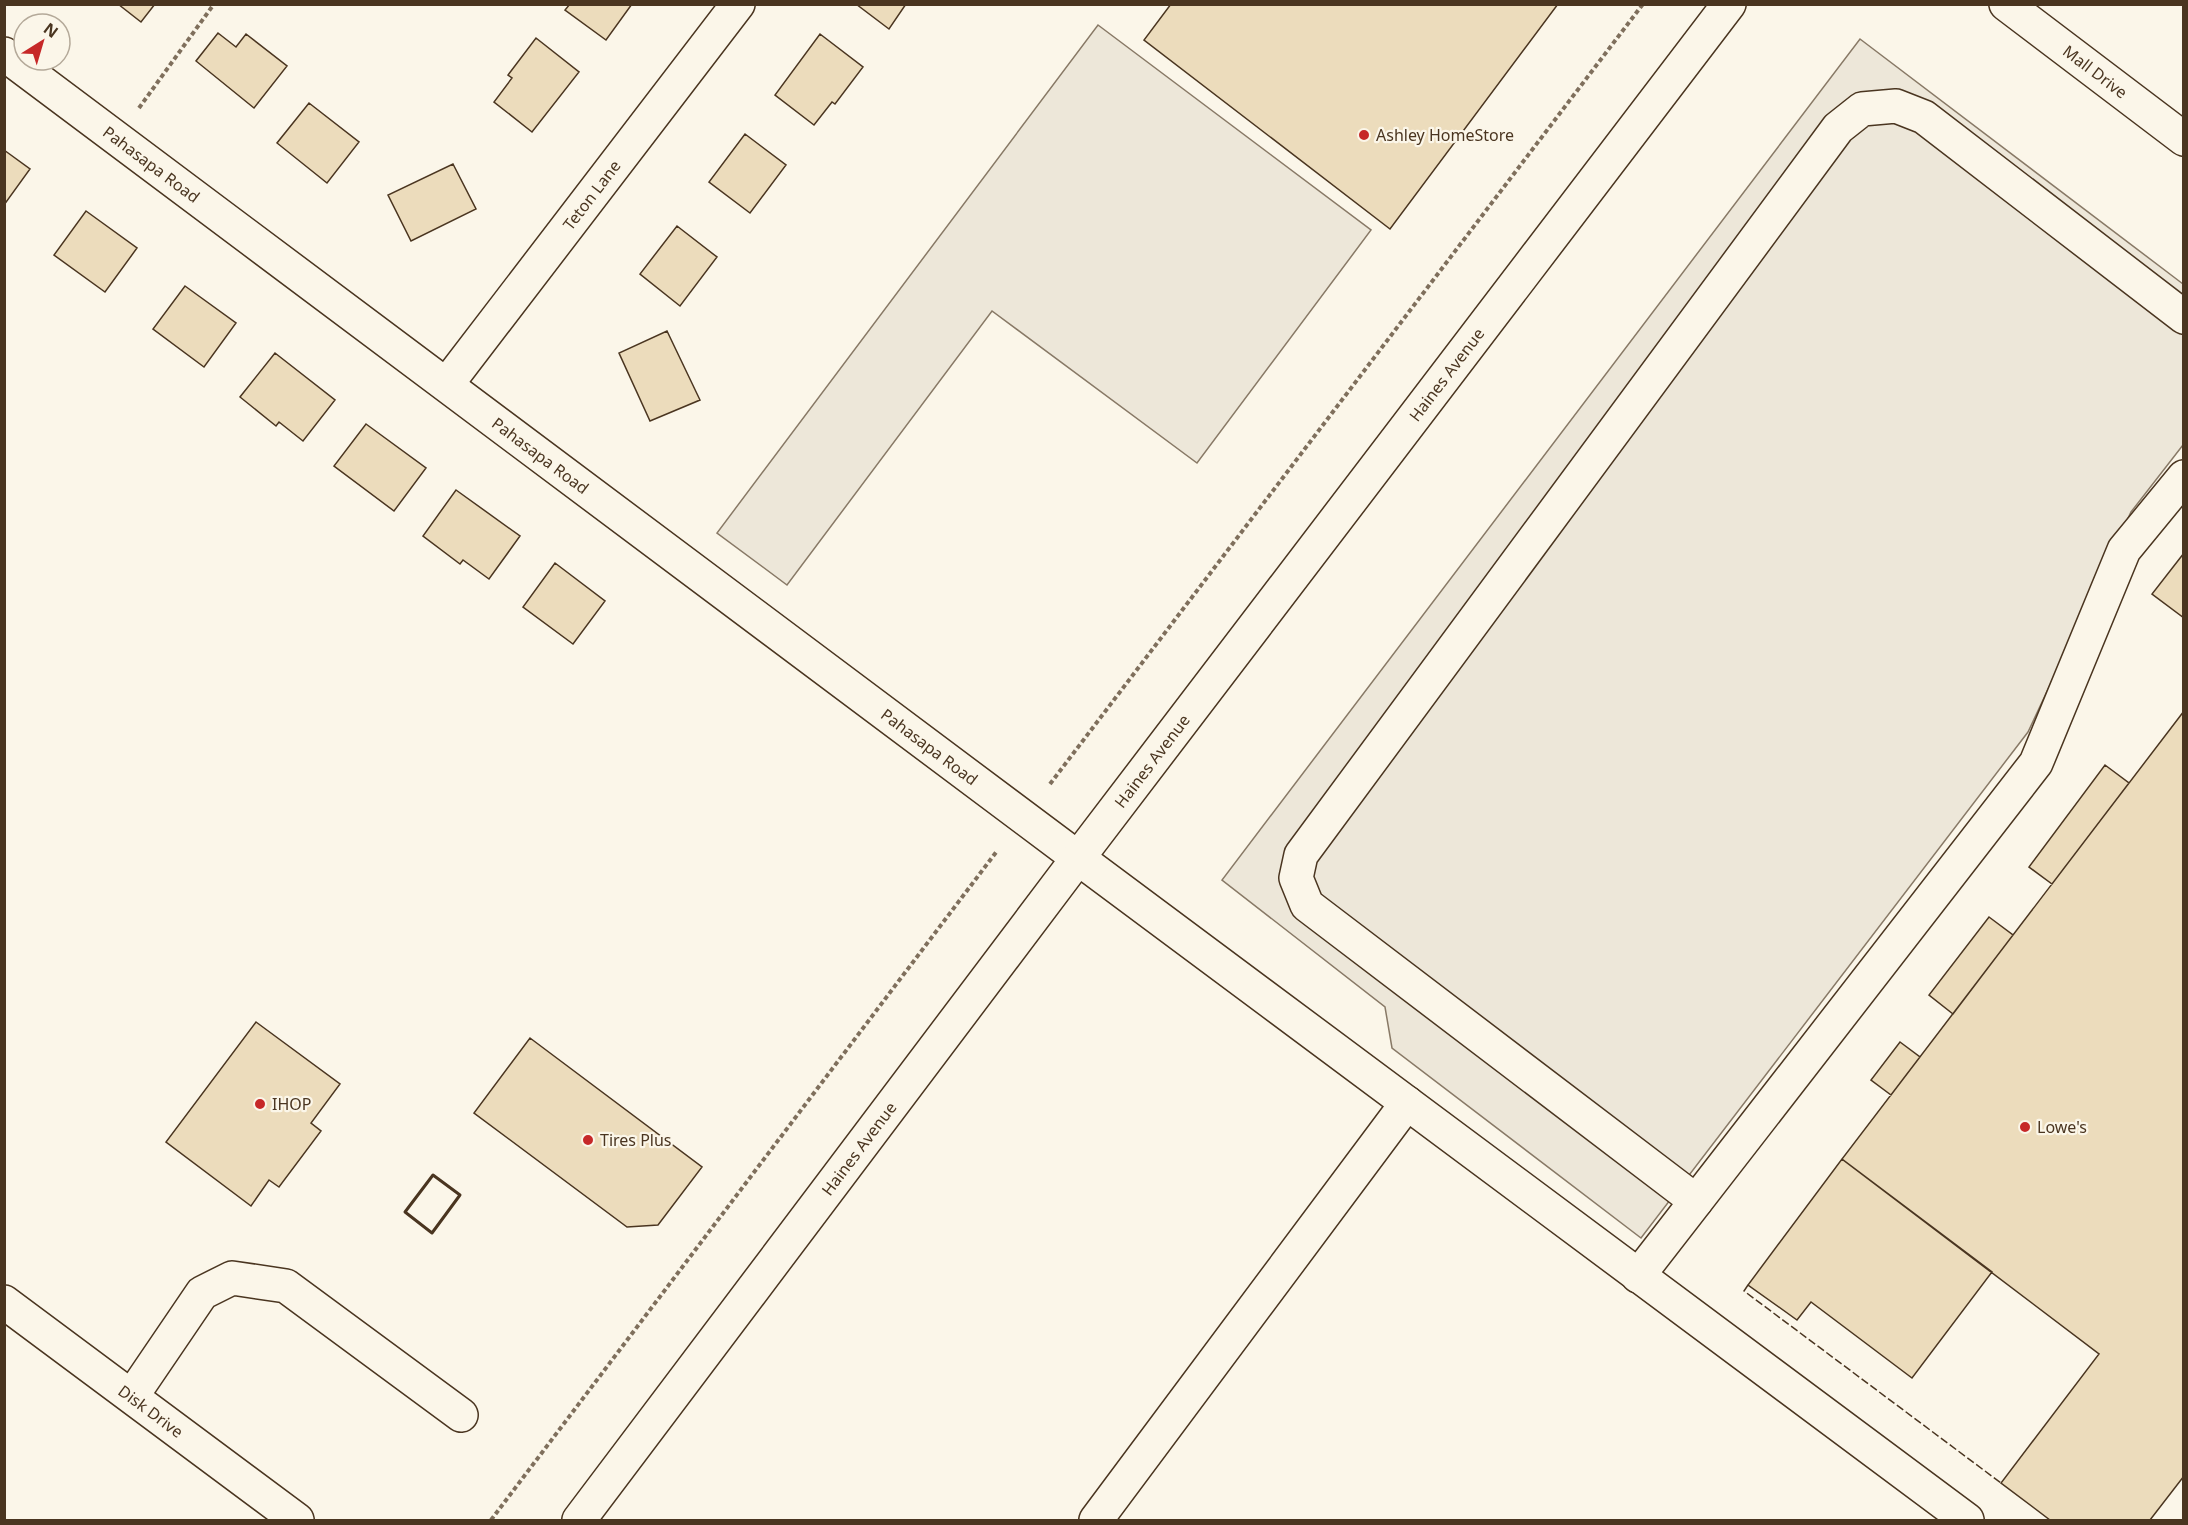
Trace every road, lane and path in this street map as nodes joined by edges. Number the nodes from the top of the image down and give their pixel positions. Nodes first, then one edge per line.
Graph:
1 (214, 4) edge
2 (738, 4) edge
3 (1643, 4) edge
4 (1729, 4) edge
5 (2006, 4) edge
6 (4, 54) edge
7 (117, 138) junction
8 (2184, 139) edge
9 (2184, 317) edge
10 (447, 384) junction
11 (2184, 477) edge
12 (1050, 784) dead end
13 (997, 851) dead end
14 (1077, 858) junction
15 (1407, 1103) junction
16 (1696, 1201) junction
17 (1638, 1276) junction
18 (4, 1302) edge
19 (132, 1396) junction
20 (461, 1416) dead end
21 (297, 1521) edge
22 (490, 1521) edge
23 (579, 1521) edge
24 (1096, 1521) edge
25 (1966, 1521) edge

1 - 7 path
2 - 10 street, Teton Lane
3 - 12 path
4 - 14 street, Haines Avenue
5 - 8 street, Mall Drive
6 - 7 street, Pahasapa Road
7 - 10 street, Pahasapa Road
9 - 16 street
10 - 14 street, Pahasapa Road
11 - 16 street
13 - 22 path
14 - 15 street, Pahasapa Road
14 - 23 street, Haines Avenue
15 - 17 street, Pahasapa Road
15 - 24 street
16 - 17 street
17 - 25 street, Pahasapa Road
18 - 19 street, Disk Drive
19 - 20 street
19 - 21 street, Disk Drive

